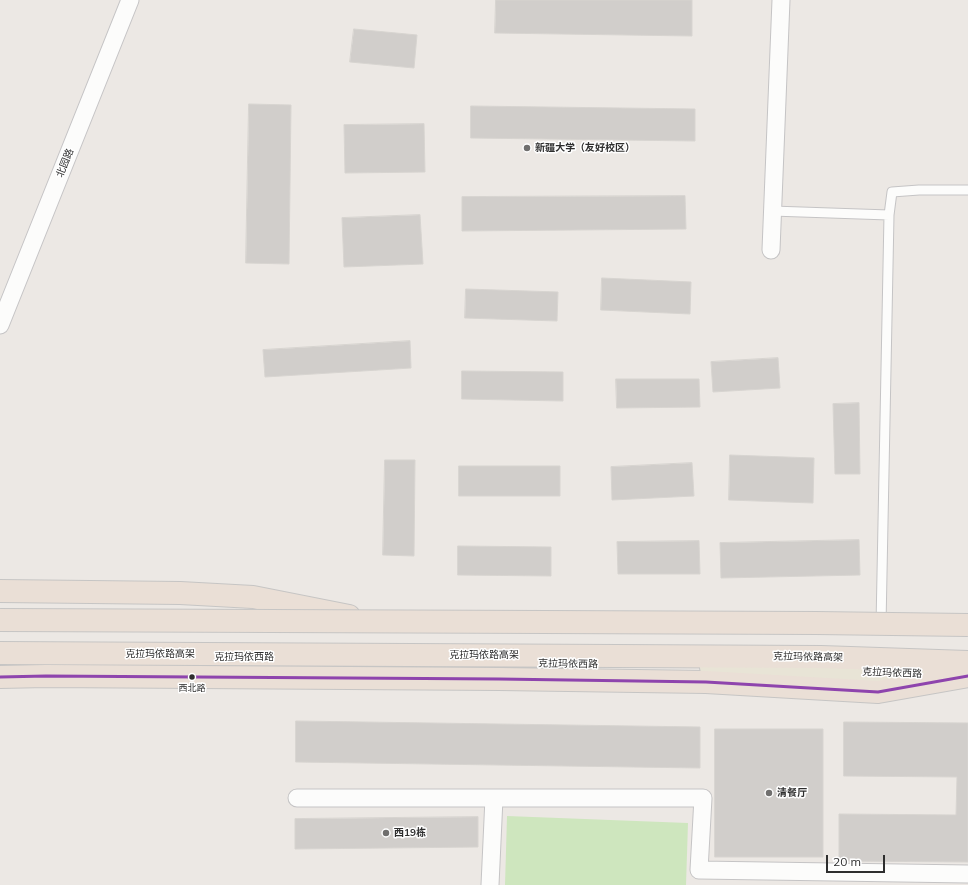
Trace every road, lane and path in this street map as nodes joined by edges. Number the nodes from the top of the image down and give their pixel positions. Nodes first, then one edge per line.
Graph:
1 (130, 0) edge
2 (781, 0) edge
3 (968, 190) edge
4 (772, 211) junction
5 (889, 215) junction
6 (771, 250) dead end
7 (0, 325) edge
8 (0, 591) edge
9 (0, 620) edge
10 (366, 620) junction
11 (968, 625) edge
12 (881, 626) junction
13 (0, 653) edge
14 (0, 659) edge
15 (968, 662) edge
16 (968, 676) edge
17 (0, 677) edge
18 (297, 798) dead end
19 (494, 798) junction
20 (968, 874) edge
21 (490, 885) edge

1 - 7 street, 北园路
2 - 4 street
3 - 5 lane
4 - 5 lane
4 - 6 street
5 - 12 lane
8 - 10 highway
9 - 10 main road
9 - 11 highway, bridge
10 - 12 main road
11 - 12 main road
13 - 15 highway, 克拉玛依路高架
14 - 16 main road, 克拉玛依西路
16 - 17 highway
18 - 19 street
19 - 20 street
19 - 21 street

